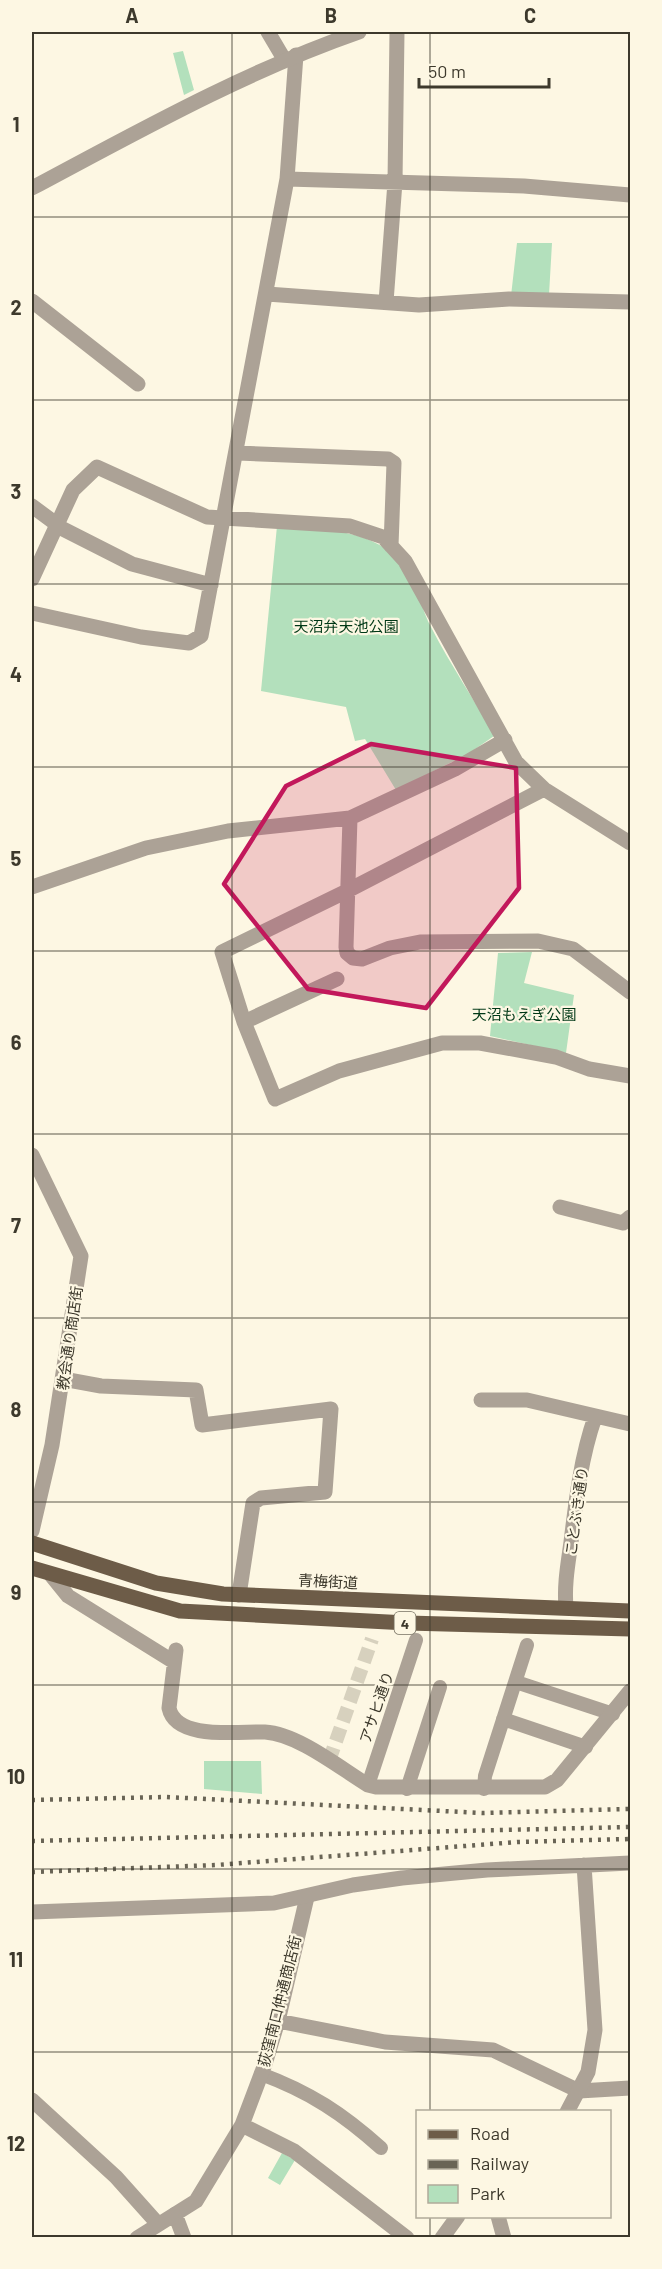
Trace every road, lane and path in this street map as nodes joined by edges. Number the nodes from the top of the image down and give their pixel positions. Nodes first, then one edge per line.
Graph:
1 (268, 32) edge
2 (359, 32) edge
3 (397, 32) edge
4 (290, 57) junction
5 (287, 179) junction
6 (395, 182) junction
7 (32, 188) edge
8 (630, 195) edge
9 (267, 294) junction
10 (32, 301) edge
11 (386, 302) junction
12 (630, 302) edge
13 (138, 384) dead end
14 (237, 453) junction
15 (32, 506) edge
16 (223, 520) junction
17 (57, 526) junction
18 (391, 546) junction
19 (32, 579) edge
20 (211, 585) junction
21 (32, 613) edge
22 (505, 740) junction
23 (544, 789) junction
24 (350, 818) junction
25 (630, 843) edge
26 (32, 888) edge
27 (347, 891) junction
28 (338, 979) dead end
29 (630, 992) edge
30 (244, 1022) junction
31 (630, 1076) edge
32 (32, 1155) edge
33 (560, 1207) dead end
34 (630, 1217) edge
35 (63, 1379) junction
36 (481, 1400) dead end
37 (595, 1417) junction
38 (630, 1424) edge
39 (32, 1531) edge
40 (32, 1543) edge
41 (32, 1568) edge
42 (51, 1575) junction
43 (239, 1595) junction
44 (566, 1607) junction
45 (630, 1611) edge
46 (630, 1629) edge
47 (416, 1640) dead end
48 (527, 1645) dead end
49 (516, 1682) junction
50 (441, 1687) dead end
51 (630, 1691) edge
52 (613, 1714) junction
53 (503, 1719) junction
54 (586, 1747) junction
55 (368, 1785) junction
56 (408, 1789) junction
57 (484, 1789) junction
58 (630, 1863) edge
59 (584, 1865) junction
60 (307, 1897) junction
61 (32, 1912) edge
62 (278, 2021) junction
63 (261, 2074) junction
64 (630, 2088) edge
65 (579, 2091) junction
66 (32, 2100) edge
67 (568, 2110) edge
68 (242, 2125) junction
69 (381, 2148) dead end
70 (175, 2214) junction
71 (457, 2218) edge
72 (498, 2218) edge
73 (158, 2224) junction
74 (136, 2238) edge
75 (184, 2238) edge
76 (407, 2238) edge
77 (442, 2238) edge
78 (504, 2238) edge

1 - 4 street
2 - 4 street
3 - 6 street
4 - 5 street
4 - 7 street
5 - 6 street
5 - 9 street
6 - 8 street
6 - 11 street
9 - 11 street
9 - 14 street
10 - 13 street
11 - 12 street
14 - 16 street
14 - 18 street
15 - 17 street
16 - 17 street
16 - 18 street
16 - 20 street
17 - 19 street
17 - 20 street
18 - 22 street
20 - 21 street
22 - 23 street
22 - 24 street
23 - 25 street
23 - 27 street
24 - 26 street
24 - 27 street
27 - 29 street
27 - 30 street
28 - 30 street
30 - 31 street
32 - 35 street, 教会通り商店街
33 - 34 street
35 - 39 street, 教会通り商店街
35 - 43 street
36 - 37 street
37 - 38 street
37 - 44 street, ことぶき通り
40 - 43 main road, 青梅街道 / 4
41 - 42 main road, 4
42 - 46 main road, 4
42 - 55 street
43 - 44 main road, 青梅街道 / 4
44 - 45 main road, 青梅街道 / 4
47 - 55 street, アサヒ通り
48 - 49 street
49 - 52 street
49 - 53 street
50 - 56 street
51 - 52 street
52 - 54 street
53 - 54 street
53 - 57 street
54 - 57 street
55 - 56 street
56 - 57 street
58 - 59 street
59 - 60 street
59 - 65 street
60 - 61 street
60 - 62 street, 荻窪南口仲通商店街
62 - 63 street, 荻窪南口仲通商店街
62 - 65 street
63 - 68 street, 荻窪南口仲通商店街
63 - 69 street
64 - 65 street
65 - 67 street
66 - 73 street
68 - 70 street, 荻窪南口仲通商店街
68 - 76 street
70 - 73 street, 荻窪南口仲通商店街
70 - 75 street
71 - 77 street
72 - 78 street
73 - 74 street, 荻窪南口仲通商店街

